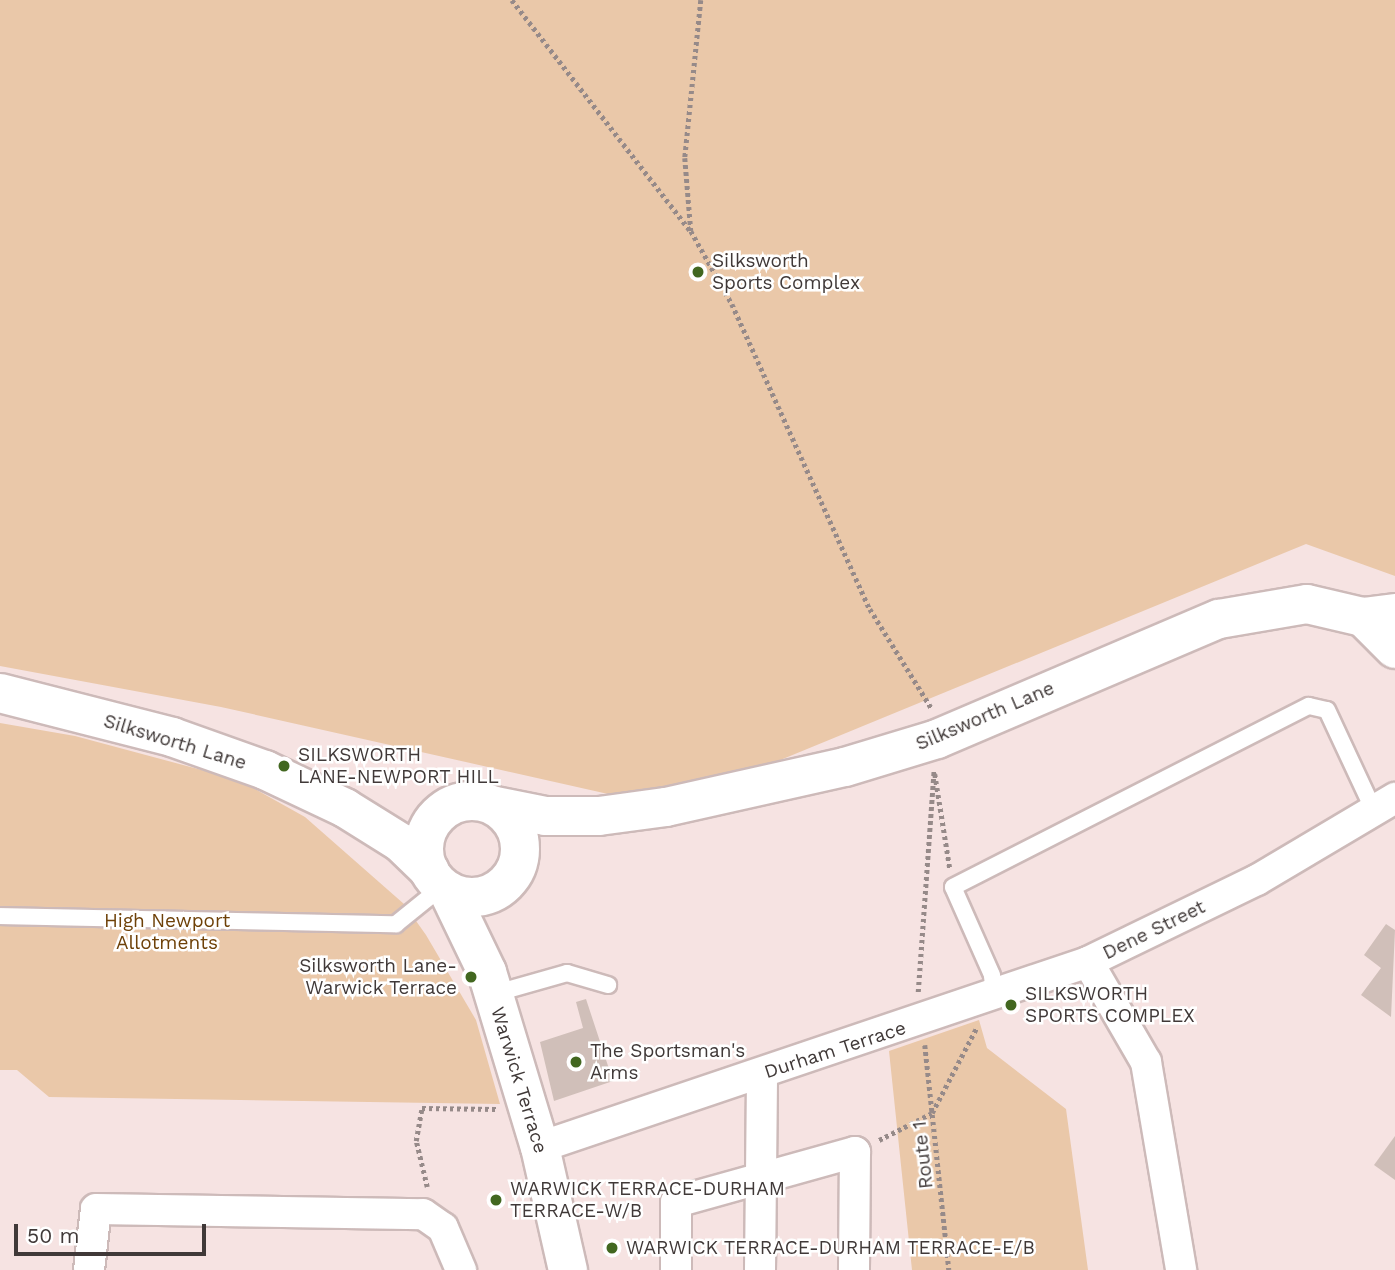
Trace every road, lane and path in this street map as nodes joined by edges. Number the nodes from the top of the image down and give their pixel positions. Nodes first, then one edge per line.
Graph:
1 (512, 0) edge
2 (701, 0) edge
3 (691, 231) junction
4 (1379, 615) edge
5 (1395, 649) edge
6 (0, 693) edge
7 (940, 722) dead end
8 (1385, 804) edge
9 (495, 806) junction
10 (345, 808) junction
11 (438, 816) junction
12 (599, 816) junction
13 (509, 878) junction
14 (440, 883) junction
15 (953, 887) junction
16 (0, 916) edge
17 (1088, 962) junction
18 (490, 983) junction
19 (608, 985) dead end
20 (993, 995) junction
21 (918, 996) dead end
22 (924, 1036) dead end
23 (762, 1074) junction
24 (526, 1102) junction
25 (932, 1113) junction
26 (540, 1147) junction
27 (855, 1152) junction
28 (762, 1180) junction
29 (435, 1218) junction
30 (89, 1270) edge
31 (461, 1270) edge
32 (568, 1270) edge
33 (676, 1270) edge
34 (760, 1270) edge
35 (854, 1270) edge
36 (950, 1270) edge
37 (1181, 1270) edge

1 - 3 path
2 - 3 path
3 - 7 path
4 - 5 street, Silksworth Lane
4 - 12 street, Silksworth Lane
6 - 10 street, Silksworth Lane
8 - 15 lane
8 - 17 street, Dene Street
9 - 11 street, Silksworth Lane
9 - 12 street, Silksworth Lane
9 - 13 street
10 - 11 street, Silksworth Lane
10 - 14 street, Silksworth Lane
11 - 14 street
12 - 13 street, Silksworth Lane
13 - 14 street, Silksworth Lane
13 - 18 street, Warwick Terrace
14 - 16 lane
14 - 18 street, Warwick Terrace
15 - 20 lane
15 - 21 path
17 - 20 street, Durham Terrace
17 - 37 street, Dene Street
18 - 19 lane
18 - 24 street, Warwick Terrace
20 - 23 street, Durham Terrace
20 - 25 path
22 - 25 path, Route 1
23 - 26 street, Durham Terrace
23 - 28 street
24 - 26 street, Warwick Terrace
24 - 29 path
25 - 27 path
25 - 36 path, Route 1
26 - 32 street, Warwick Terrace
27 - 28 street
27 - 35 street
28 - 33 street
28 - 34 street
29 - 30 street
29 - 31 street

